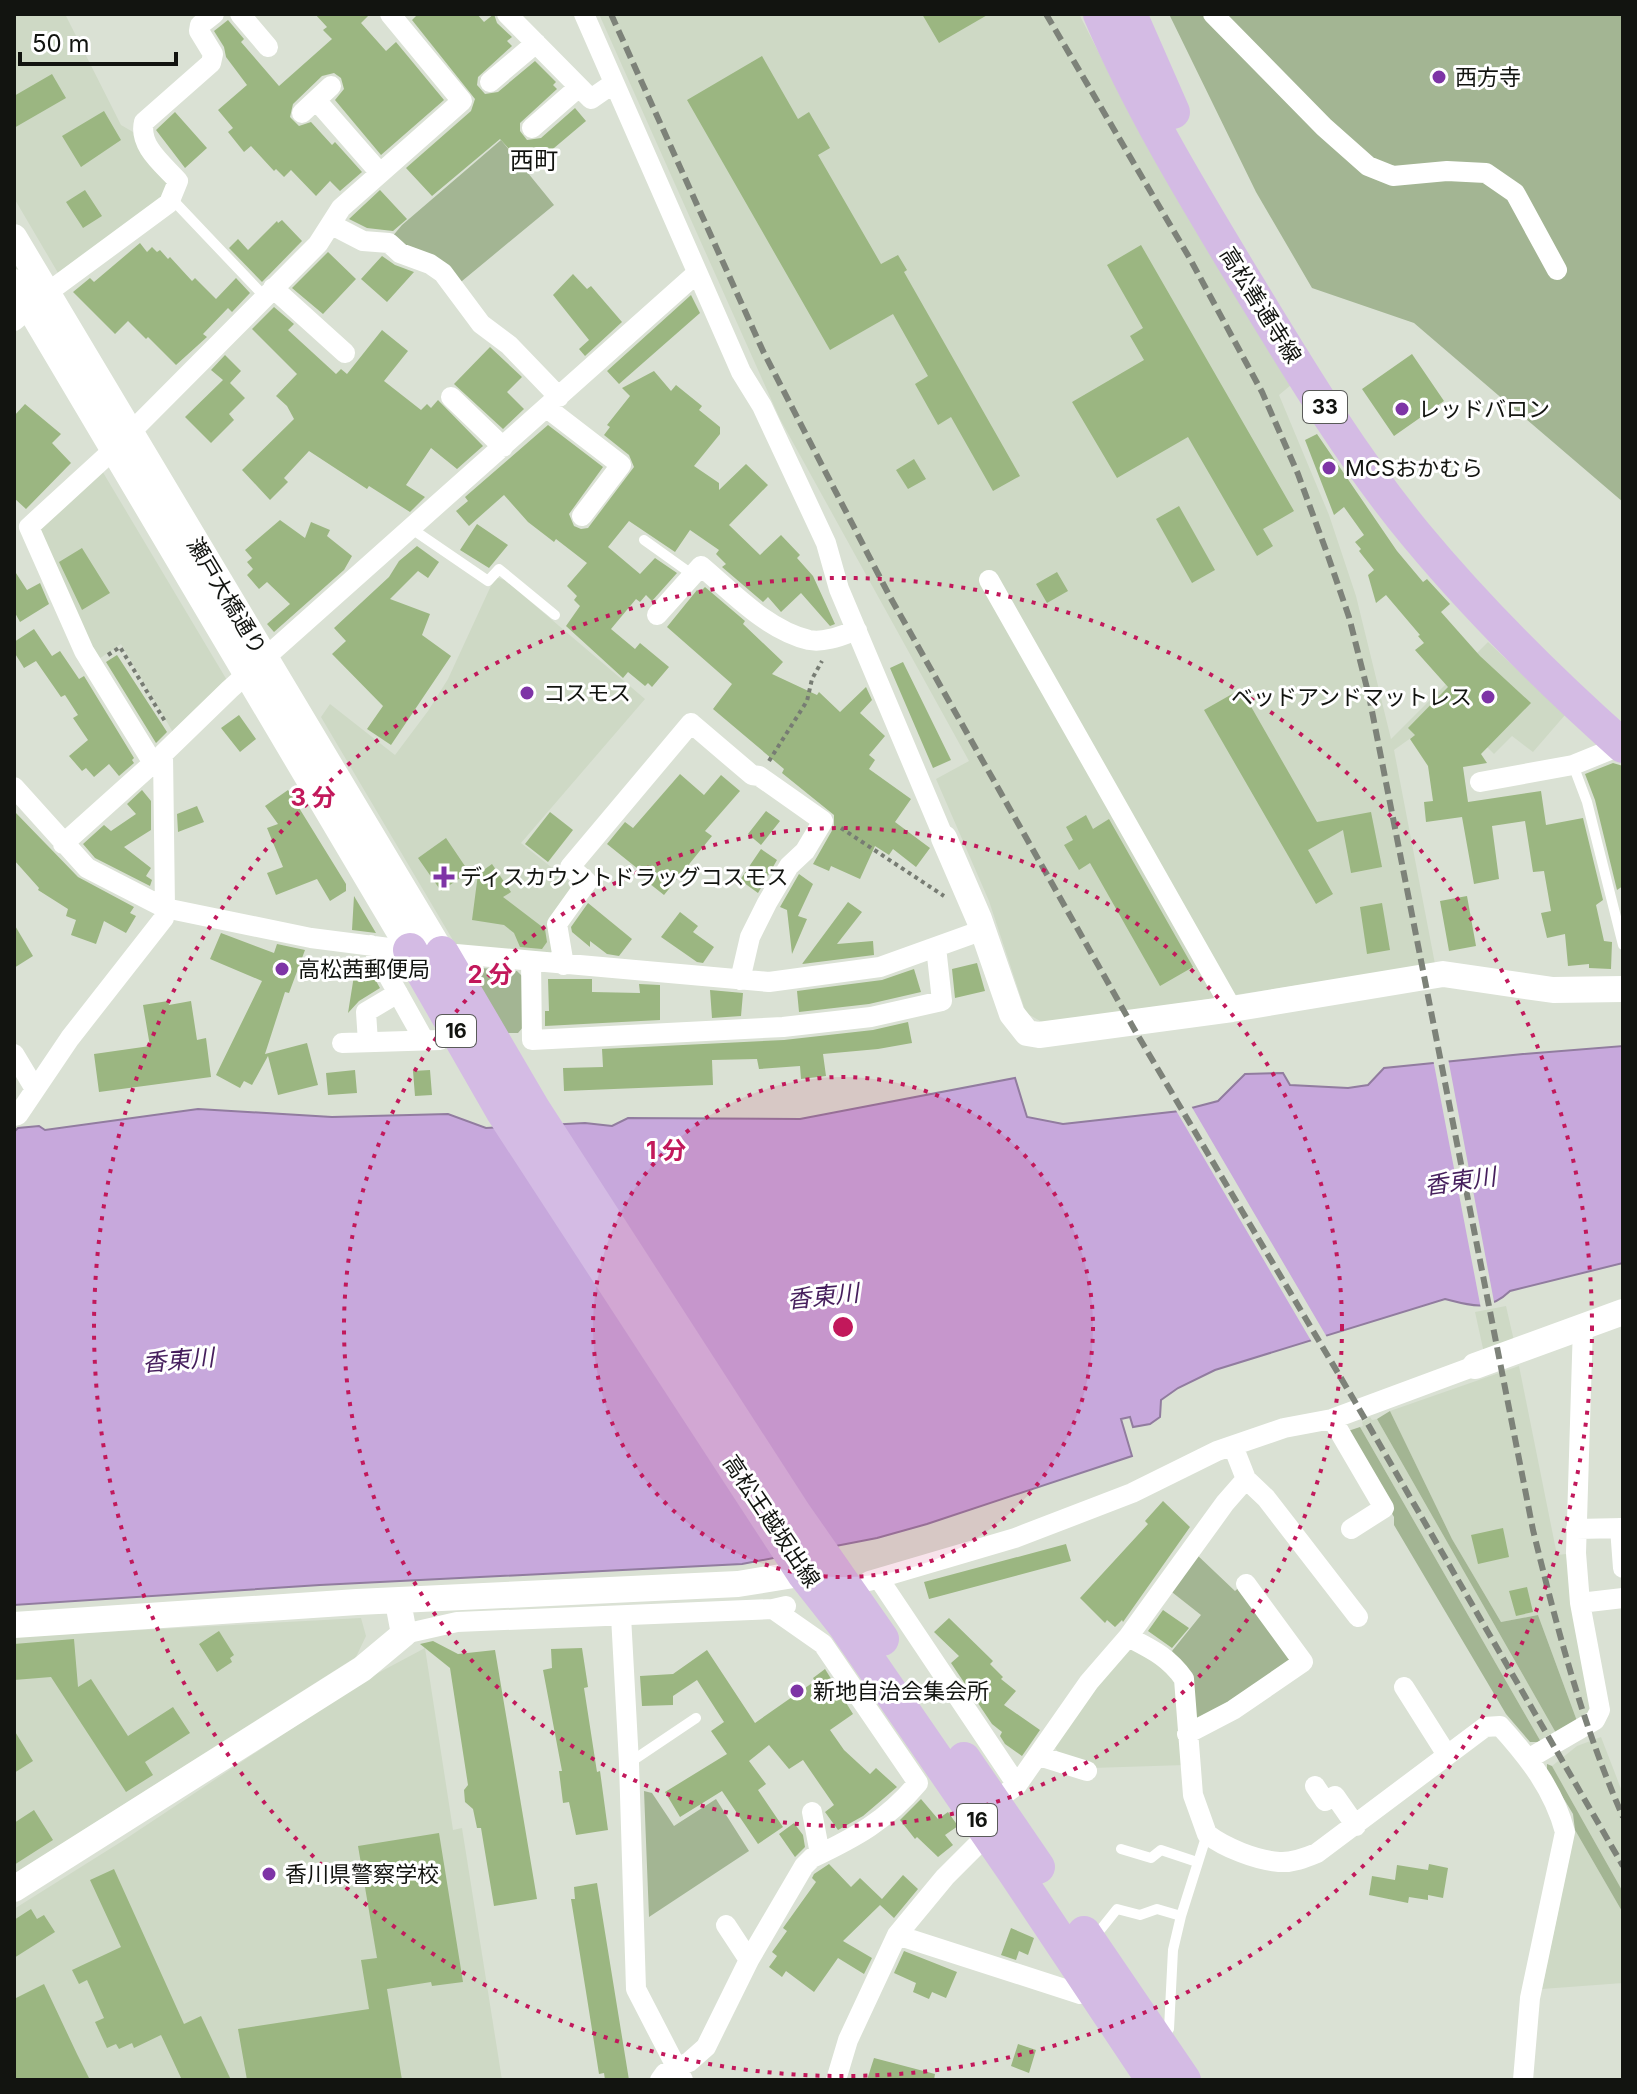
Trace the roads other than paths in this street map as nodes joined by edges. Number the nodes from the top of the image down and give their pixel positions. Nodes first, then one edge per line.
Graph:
1 (214, 14) edge
2 (240, 14) edge
3 (390, 14) edge
4 (507, 14) edge
5 (584, 14) edge
6 (1100, 14) edge
7 (1130, 14) edge
8 (1213, 14) edge
9 (536, 43) junction
10 (268, 47) dead end
11 (490, 82) dead end
12 (614, 83) junction
13 (331, 86) dead end
14 (579, 87) junction
15 (532, 128) dead end
16 (380, 173) junction
17 (171, 198) junction
18 (332, 225) junction
19 (14, 237) edge
20 (1557, 270) dead end
21 (697, 273) junction
22 (14, 282) edge
23 (268, 292) junction
24 (30, 308) edge
25 (345, 353) dead end
26 (451, 397) dead end
27 (553, 402) junction
28 (122, 441) junction
29 (503, 447) junction
30 (582, 516) dead end
31 (412, 529) junction
32 (644, 540) dead end
33 (693, 575) junction
34 (989, 580) dead end
35 (555, 615) dead end
36 (657, 615) dead end
37 (857, 630) junction
38 (256, 667) junction
39 (1620, 734) edge
40 (164, 753) junction
41 (1573, 765) junction
42 (1480, 782) dead end
43 (14, 787) edge
44 (944, 838) joint
45 (63, 844) junction
46 (165, 908) junction
47 (981, 924) junction
48 (371, 945) junction
49 (1623, 945) edge
50 (936, 947) junction
51 (426, 952) junction
52 (531, 961) junction
53 (564, 965) junction
54 (740, 980) junction
55 (1623, 989) edge
56 (398, 993) junction
57 (1232, 1009) junction
58 (368, 1042) junction
59 (342, 1043) dead end
60 (14, 1054) edge
61 (35, 1089) junction
62 (14, 1116) edge
63 (1623, 1312) edge
64 (1583, 1325) junction
65 (1475, 1366) joint
66 (1332, 1419) junction
67 (1233, 1446) junction
68 (1246, 1479) junction
69 (1622, 1528) edge
70 (1351, 1529) dead end
71 (1576, 1529) junction
72 (814, 1565) junction
73 (1623, 1568) edge
74 (1246, 1584) dead end
75 (1623, 1598) edge
76 (398, 1602) junction
77 (1580, 1603) junction
78 (621, 1616) junction
79 (1358, 1617) dead end
80 (14, 1625) edge
81 (404, 1634) junction
82 (1128, 1637) junction
83 (1404, 1687) dead end
84 (696, 1718) dead end
85 (1187, 1734) junction
86 (1447, 1755) junction
87 (1039, 1756) junction
88 (1528, 1759) junction
89 (629, 1763) junction
90 (1087, 1771) dead end
91 (1315, 1786) dead end
92 (812, 1812) dead end
93 (996, 1813) junction
94 (1356, 1826) junction
95 (1207, 1834) junction
96 (1121, 1849) dead end
97 (820, 1854) junction
98 (1197, 1862) junction
99 (14, 1889) edge
100 (1181, 1916) junction
101 (726, 1925) dead end
102 (897, 1935) junction
103 (1077, 1943) junction
104 (749, 1960) junction
105 (1101, 1979) junction
106 (1158, 2040) junction
107 (673, 2076) edge
108 (836, 2080) edge
109 (1153, 2080) edge
110 (1184, 2080) edge
111 (1523, 2080) edge

1 - 17 street
2 - 10 street
3 - 16 street
4 - 9 street
5 - 12 street
6 - 39 main road, 高松善通寺線 / 33
7 - 39 main road, 高松善通寺線 / 33
8 - 20 street
9 - 11 street
9 - 14 street
12 - 14 street
12 - 21 street
13 - 16 street
14 - 15 street
16 - 18 street
17 - 23 lane
17 - 24 street
18 - 23 street
18 - 27 street
19 - 24 street, 瀬戸大橋通り
21 - 27 street
21 - 37 street
22 - 24 street, 瀬戸大橋通り
23 - 25 street
23 - 28 street
24 - 28 street, 瀬戸大橋通り
26 - 29 street
27 - 29 street
27 - 30 street
28 - 38 street, 瀬戸大橋通り
28 - 40 street
29 - 31 street
31 - 35 lane
31 - 38 street
32 - 33 lane
33 - 36 street
33 - 37 street
34 - 57 street
37 - 44 street
38 - 40 street
38 - 51 street, 瀬戸大橋通り
39 - 41 street
40 - 45 street
40 - 46 street
41 - 42 street
41 - 49 lane
43 - 45 street
44 - 47 street
45 - 46 street
46 - 48 street
46 - 61 street
47 - 50 street
47 - 57 street
48 - 51 street
48 - 56 street
50 - 52 street
50 - 54 street
51 - 52 street
51 - 72 main road, 高松王越坂出線 / 16
52 - 53 street
53 - 54 street
53 - 54 street
55 - 57 street
56 - 58 street
56 - 58 street
58 - 59 street
60 - 61 street
61 - 62 street
63 - 64 street
64 - 65 street
64 - 71 street
65 - 66 street
66 - 67 street
66 - 70 street
67 - 68 street
67 - 93 street
68 - 79 street
68 - 82 street
69 - 71 street
69 - 73 street
71 - 77 street
72 - 76 street
72 - 93 main road, 高松王越坂出線 / 16
74 - 85 street
75 - 77 street
76 - 80 street
76 - 81 street
77 - 88 street
78 - 81 street
78 - 89 street
78 - 97 street
81 - 99 street
82 - 85 street
82 - 87 street
83 - 86 street
84 - 89 lane
85 - 95 street
86 - 88 street
86 - 94 street
87 - 90 street
87 - 93 street
88 - 111 street
89 - 107 street
91 - 94 street
92 - 97 street
93 - 102 street
93 - 103 main road, 高松王越坂出線 / 16
94 - 95 street
95 - 98 lane
96 - 98 lane
97 - 104 street
98 - 100 lane
100 - 103 lane
100 - 106 lane
101 - 104 street
102 - 105 street
102 - 108 street
103 - 105 main road, 高松王越坂出線 / 16
104 - 107 street
105 - 106 main road, 高松王越坂出線 / 16
105 - 109 main road, 高松王越坂出線 / 16
106 - 110 main road, 高松王越坂出線 / 16

